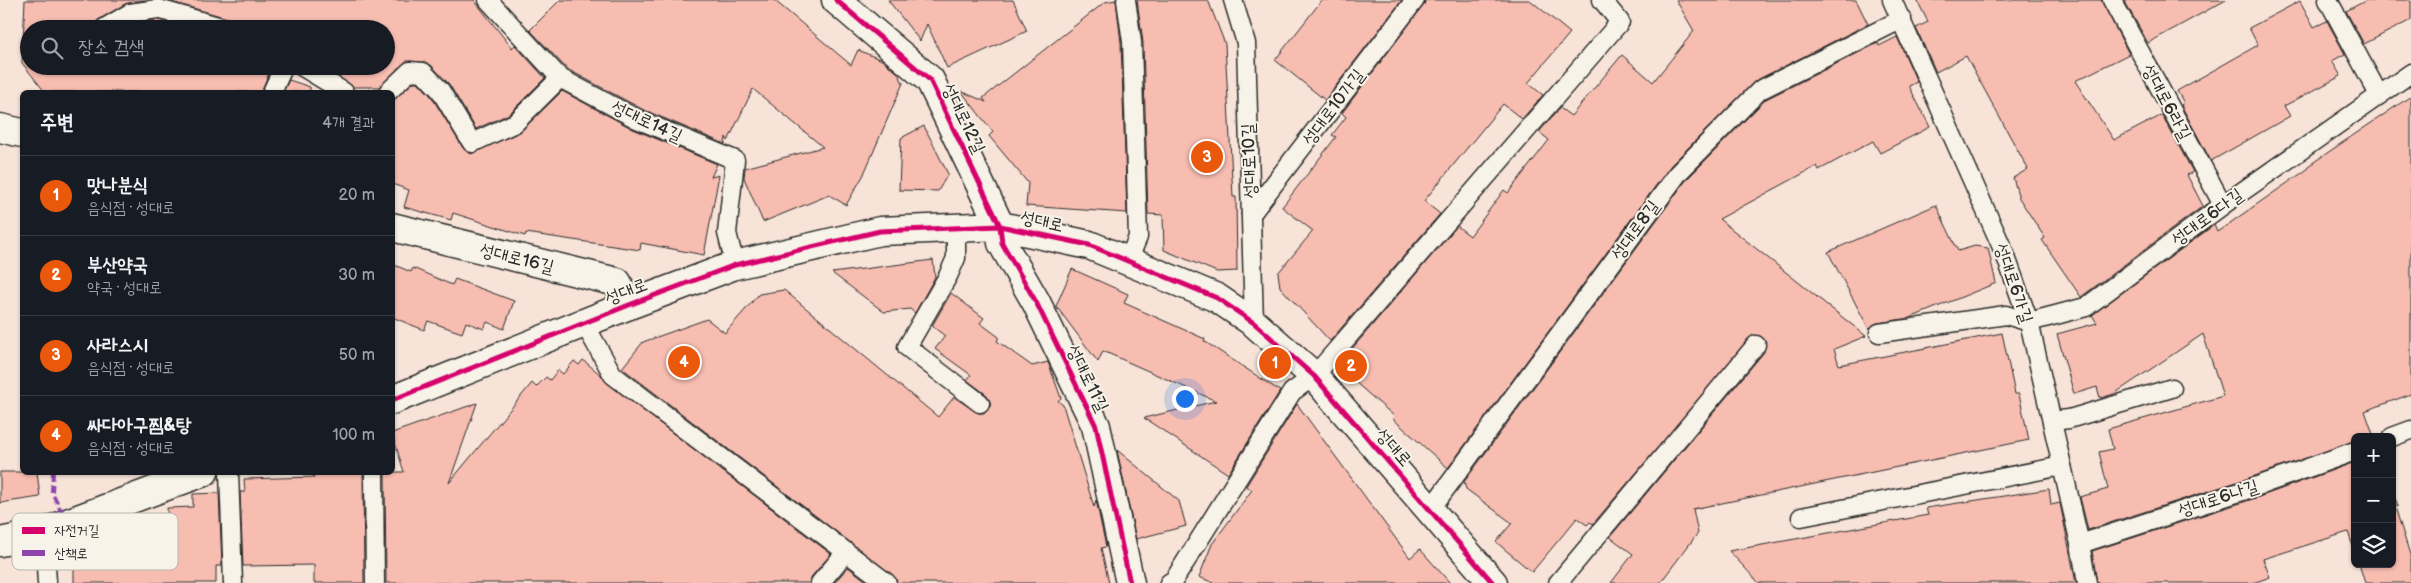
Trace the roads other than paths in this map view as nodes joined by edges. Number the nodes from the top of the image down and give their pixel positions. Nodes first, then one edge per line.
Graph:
1 (488, 0) edge
2 (836, 0) edge
3 (1126, 0) edge
4 (1233, 0) edge
5 (1415, 0) edge
6 (1602, 0) edge
7 (1892, 0) edge
8 (2112, 0) edge
9 (2328, 0) edge
10 (1902, 19) junction
11 (118, 20) edge
12 (196, 20) edge
13 (2411, 73) edge
14 (280, 75) edge
15 (316, 75) edge
16 (560, 78) junction
17 (273, 90) edge
18 (341, 90) edge
19 (390, 90) edge
20 (2379, 95) junction
21 (2223, 205) junction
22 (1251, 214) junction
23 (1000, 226) junction
24 (395, 228) edge
25 (956, 228) junction
26 (1128, 261) junction
27 (736, 265) junction
28 (629, 305) junction
29 (2029, 322) junction
30 (584, 323) junction
31 (1254, 323) junction
32 (1879, 333) dead end
33 (1756, 345) dead end
34 (1314, 376) junction
35 (2172, 388) dead end
36 (395, 399) edge
37 (980, 403) dead end
38 (2052, 421) junction
39 (2411, 430) edge
40 (2396, 436) edge
41 (2351, 452) edge
42 (2062, 466) junction
43 (196, 475) edge
44 (229, 475) edge
45 (374, 475) edge
46 (1430, 510) junction
47 (94, 513) edge
48 (1801, 517) dead end
49 (2080, 544) junction
50 (846, 552) junction
51 (45, 570) edge
52 (46, 583) edge
53 (233, 583) edge
54 (375, 583) edge
55 (820, 583) edge
56 (887, 583) edge
57 (1130, 583) edge
58 (1169, 583) edge
59 (1493, 583) edge
60 (1558, 583) edge
61 (2086, 583) edge

1 - 16 lane, 성대로14길
2 - 23 street, 성대로12길
3 - 26 lane
4 - 22 lane, 성대로10길
5 - 22 lane, 성대로10가길
6 - 34 lane
7 - 10 lane, 성대로6가길
8 - 21 lane, 성대로6라길
9 - 20 lane
10 - 29 lane, 성대로6가길
10 - 46 lane, 성대로8길
11 - 12 lane
13 - 20 lane, 성대로6다길
14 - 17 lane
15 - 18 lane
16 - 19 lane
16 - 27 lane, 성대로14길
20 - 21 lane, 성대로6다길
21 - 29 lane, 성대로6다길
22 - 31 lane, 성대로10길
23 - 25 street, 성대로
23 - 26 street, 성대로
23 - 57 street, 성대로11길
24 - 28 street, 성대로16길
25 - 27 street, 성대로
25 - 37 lane
26 - 31 street, 성대로
27 - 28 street, 성대로
28 - 30 street, 성대로
29 - 32 lane
29 - 38 lane, 성대로6가길
30 - 36 street, 성대로
30 - 50 lane
31 - 34 street, 성대로
33 - 60 lane
34 - 46 street, 성대로
34 - 58 lane
35 - 38 lane
38 - 42 lane, 성대로6가길
39 - 40 lane
41 - 49 lane, 성대로6나길
42 - 48 lane
42 - 49 lane, 성대로6가길
43 - 47 street
44 - 53 lane
45 - 54 lane
46 - 59 street, 성대로
49 - 61 lane, 성대로6가길
50 - 55 lane
50 - 56 lane
51 - 52 lane

